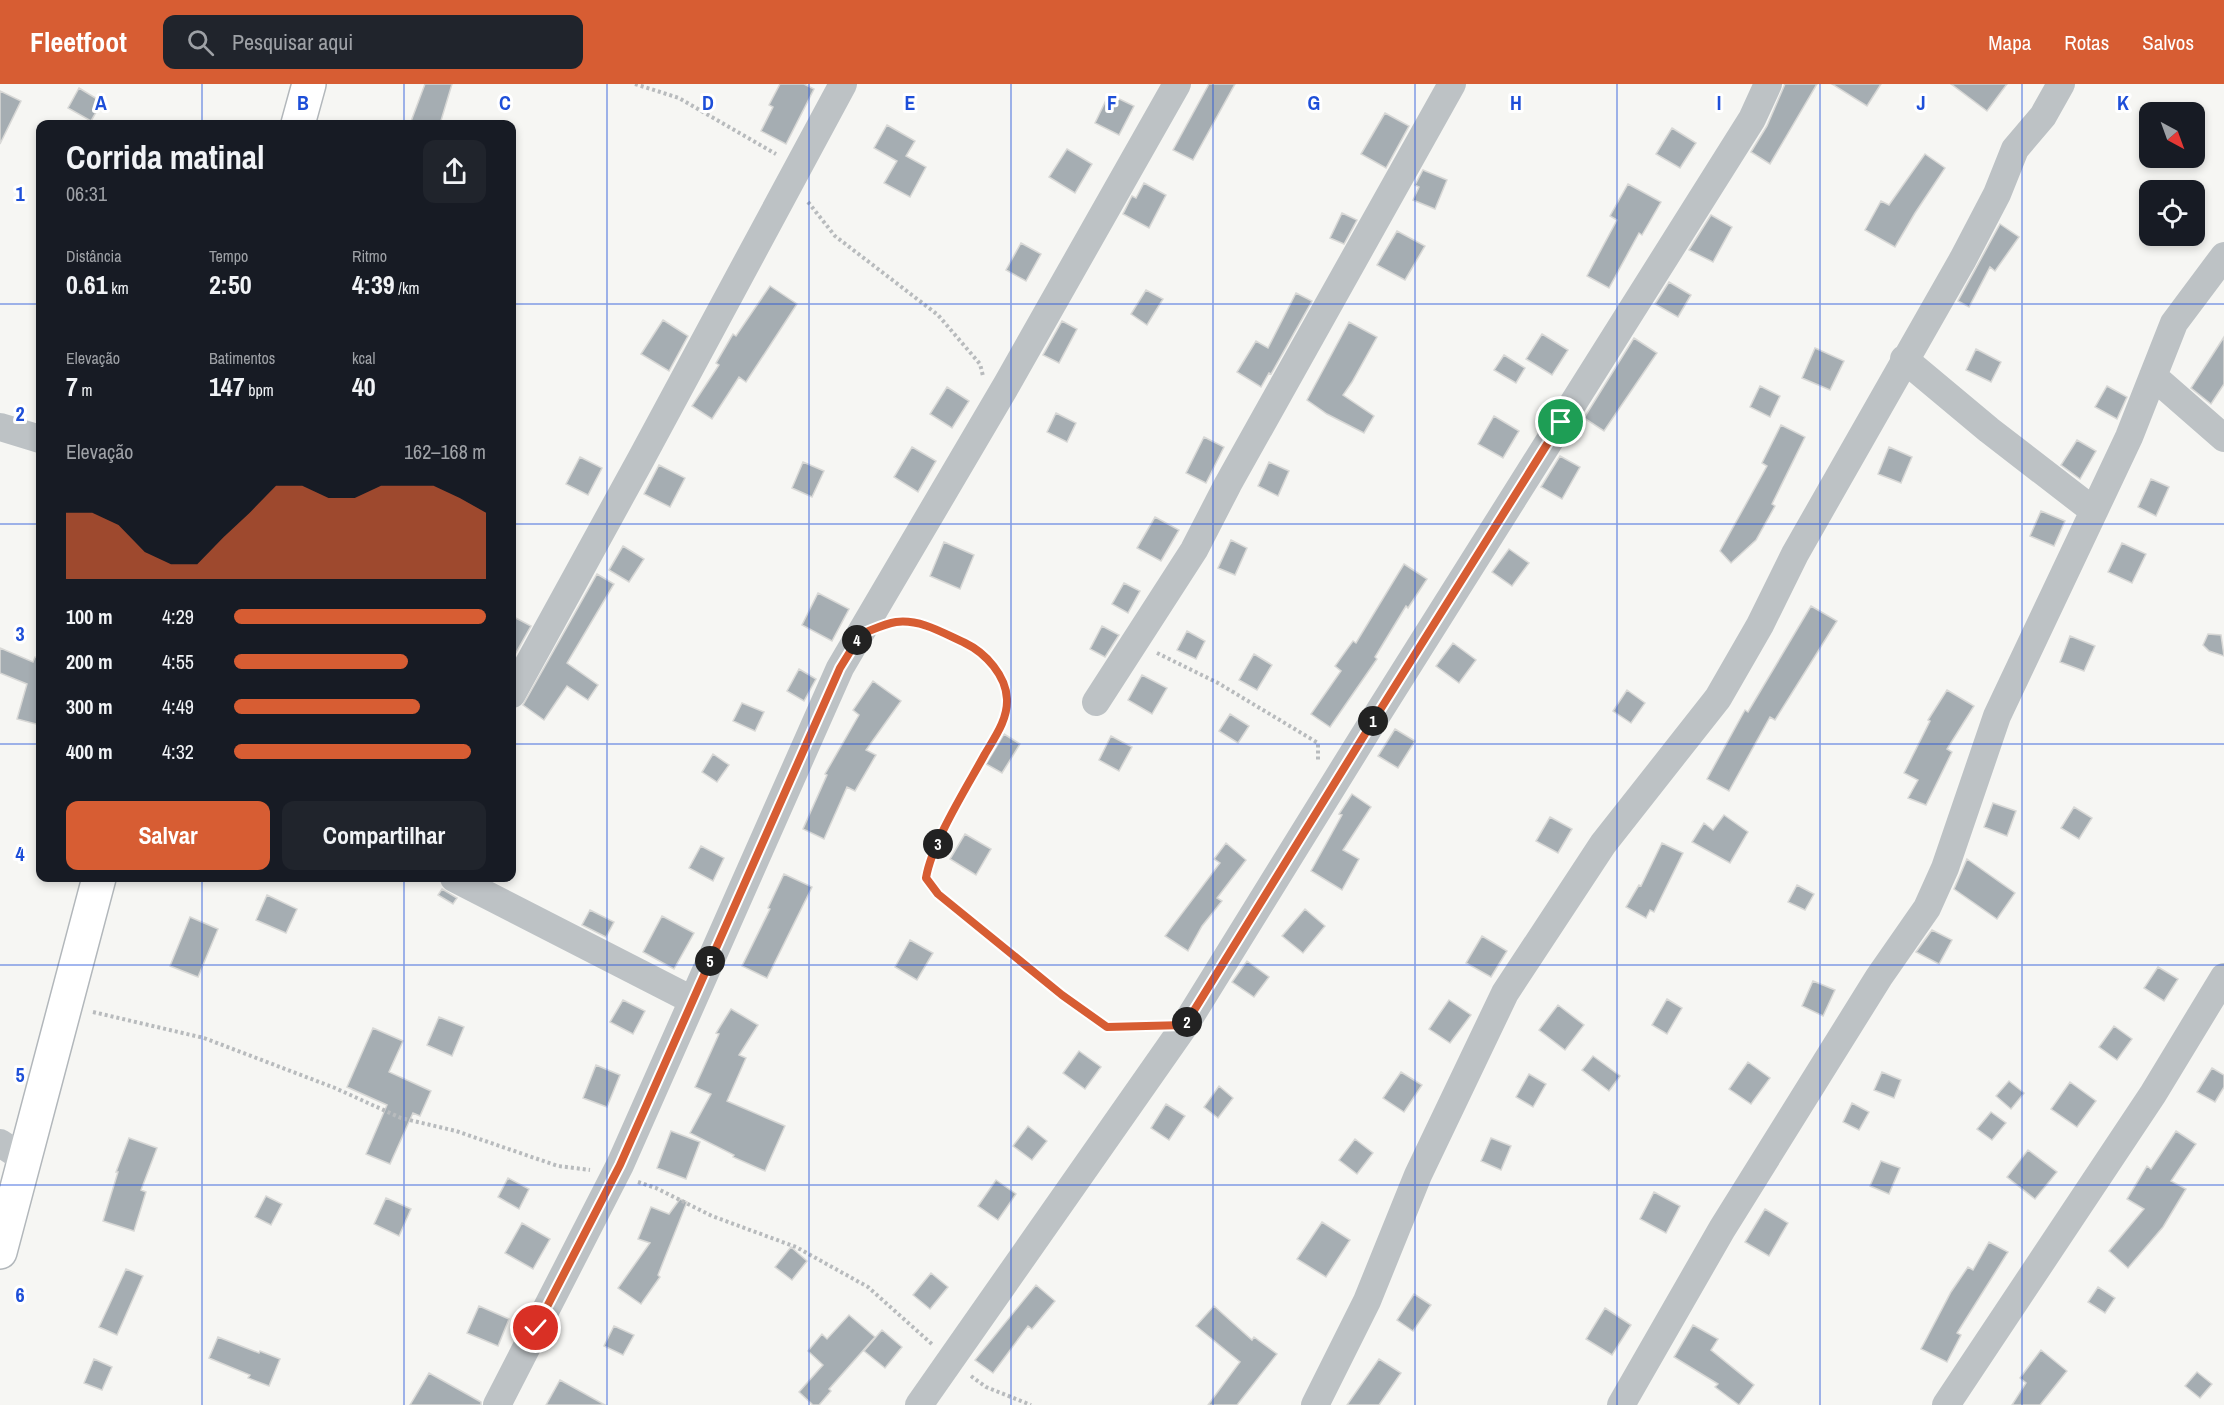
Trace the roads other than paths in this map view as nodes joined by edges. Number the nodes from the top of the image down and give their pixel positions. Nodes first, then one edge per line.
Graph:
1 (309, 84) edge
2 (843, 84) edge
3 (1177, 84) edge
4 (1452, 84) edge
5 (1768, 84) edge
6 (2061, 84) edge
7 (299, 120) edge
8 (2224, 256) edge
9 (1904, 359) junction
10 (2153, 376) junction
11 (0, 427) edge
12 (36, 438) edge
13 (2224, 438) edge
14 (2094, 511) junction
15 (516, 687) edge
16 (1096, 702) dead end
17 (98, 882) edge
18 (462, 882) edge
19 (2224, 977) edge
20 (692, 1000) junction
21 (13, 1151) edge
22 (0, 1252) edge
23 (497, 1405) edge
24 (919, 1405) edge
25 (1315, 1405) edge
26 (1621, 1405) edge
27 (1946, 1405) edge

1 - 7 main road
2 - 15 street
3 - 20 street
4 - 16 street
5 - 24 street
6 - 9 street
8 - 10 street
9 - 14 street
9 - 25 street
10 - 13 street
10 - 14 street
11 - 12 street
14 - 26 street
17 - 21 main road
18 - 20 street
19 - 27 street
20 - 23 street
21 - 22 main road

